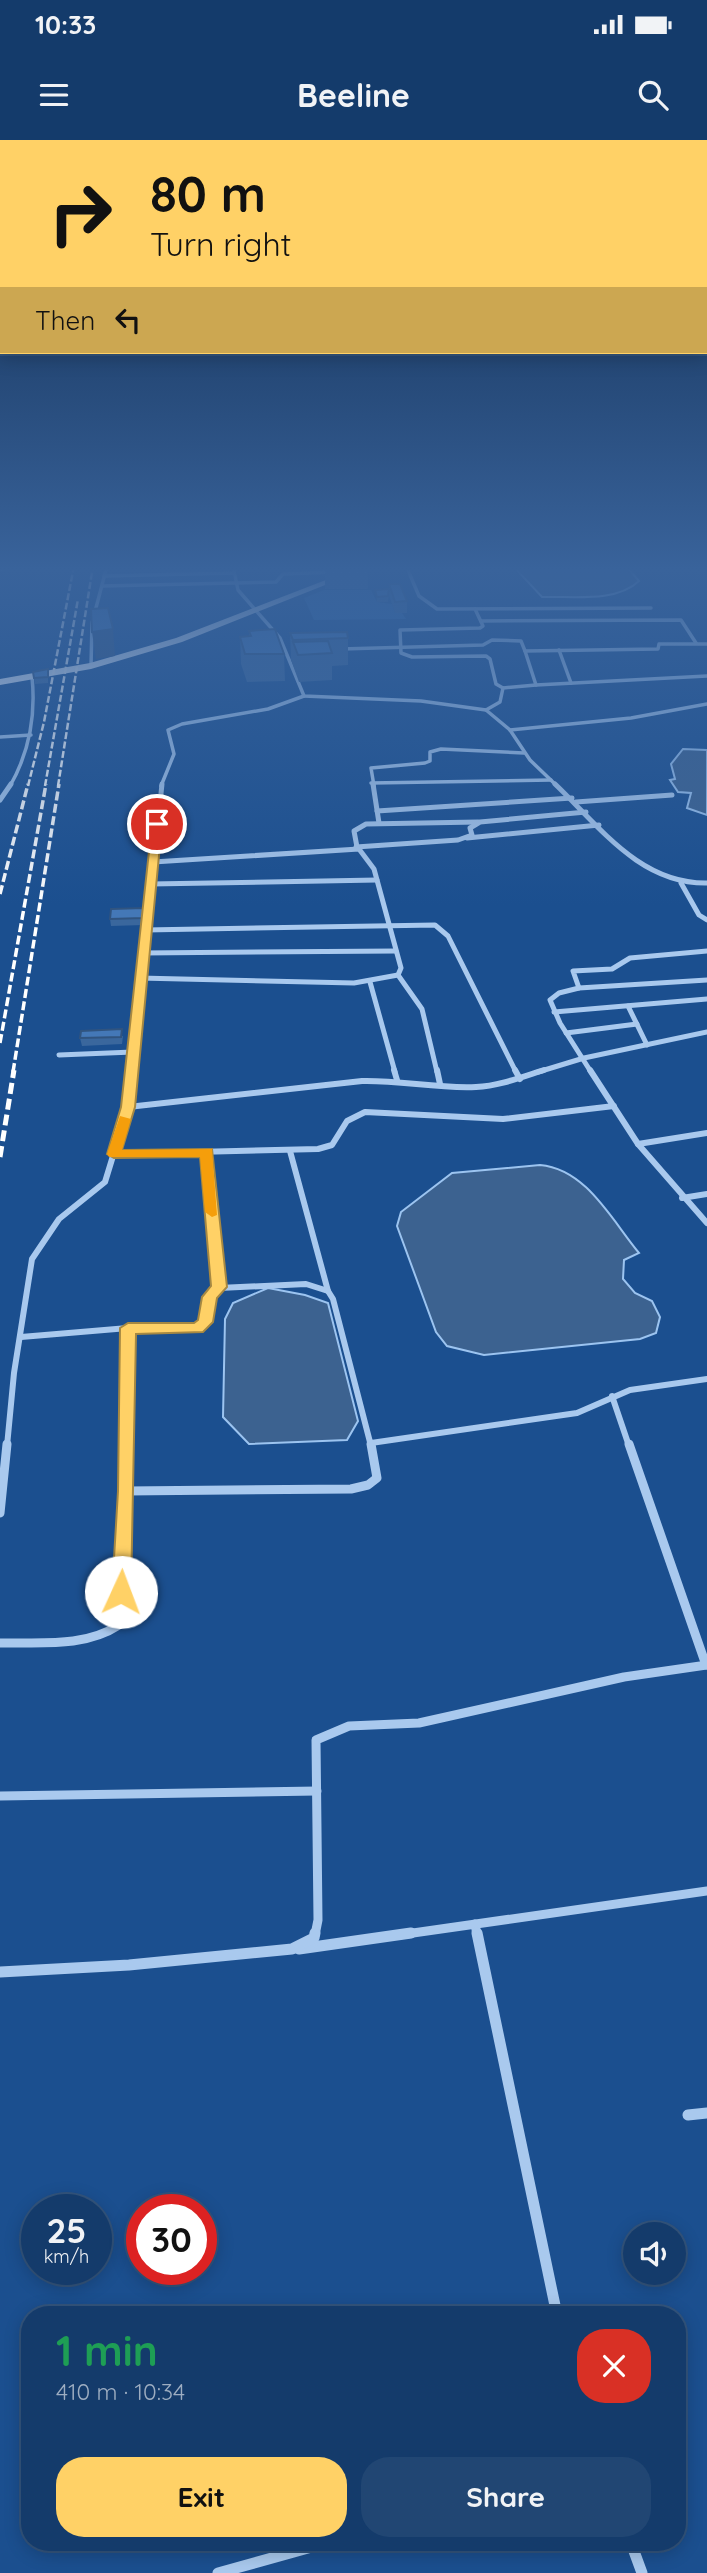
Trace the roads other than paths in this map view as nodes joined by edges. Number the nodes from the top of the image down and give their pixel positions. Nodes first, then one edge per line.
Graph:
1 (32, 680) edge
2 (297, 680) edge
3 (495, 680) edge
4 (534, 680) edge
5 (570, 680) edge
6 (638, 680) edge
7 (571, 683) junction
8 (536, 685) junction
9 (503, 688) junction
10 (304, 696) junction
11 (707, 704) edge
12 (486, 709) junction
13 (510, 730) junction
14 (31, 735) junction
15 (0, 737) edge
16 (524, 753) junction
17 (552, 780) junction
18 (371, 783) junction
19 (672, 795) dead end
20 (0, 800) edge
21 (574, 800) junction
22 (377, 811) junction
23 (586, 812) junction
24 (480, 822) junction
25 (379, 823) junction
26 (598, 825) junction
27 (466, 838) junction
28 (354, 847) junction
29 (153, 862) junction
30 (377, 880) junction
31 (681, 883) junction
32 (707, 883) edge
33 (150, 884) junction
34 (707, 920) edge
35 (388, 926) junction
36 (145, 930) junction
37 (396, 951) junction
38 (707, 951) edge
39 (142, 953) junction
40 (398, 975) junction
41 (139, 978) junction
42 (707, 980) edge
43 (370, 982) junction
44 (579, 988) junction
45 (707, 999) edge
46 (628, 1006) junction
47 (554, 1012) junction
48 (637, 1024) junction
49 (707, 1032) edge
50 (566, 1033) junction
51 (647, 1045) junction
52 (133, 1052) junction
53 (59, 1055) dead end
54 (584, 1058) junction
55 (520, 1079) junction
56 (397, 1080) junction
57 (440, 1084) junction
58 (614, 1106) junction
59 (128, 1107) junction
60 (707, 1133) edge
61 (638, 1144) junction
62 (290, 1151) junction
63 (207, 1152) junction
64 (114, 1154) junction
65 (707, 1194) edge
66 (682, 1198) junction
67 (707, 1223) edge
68 (219, 1287) junction
69 (328, 1291) junction
70 (128, 1328) junction
71 (21, 1337) junction
72 (707, 1379) edge
73 (612, 1396) junction
74 (371, 1443) junction
75 (126, 1491) junction
76 (0, 1513) edge
77 (0, 1643) edge
78 (706, 1665) edge
79 (317, 1791) junction
80 (0, 1796) edge
81 (707, 1891) edge
82 (475, 1924) junction
83 (292, 1950) junction
84 (0, 1972) edge
85 (707, 2113) edge
86 (688, 2115) dead end
87 (555, 2306) edge
88 (297, 2551) edge
89 (634, 2551) edge
90 (218, 2573) edge
91 (642, 2573) edge

1 - 14 street
2 - 10 street
3 - 9 street
4 - 8 street
5 - 7 street
6 - 7 street
7 - 8 street
8 - 9 street
9 - 12 street
10 - 12 street
10 - 29 street
11 - 13 street
12 - 13 street
13 - 16 street
14 - 15 street
14 - 20 street
16 - 17 street
16 - 18 street
17 - 18 street
17 - 21 street
18 - 22 street
19 - 21 street
21 - 22 street
21 - 23 street
22 - 25 street
23 - 24 street
23 - 26 street
24 - 25 street
24 - 27 street
25 - 28 street
26 - 27 street
26 - 31 street
27 - 28 street
28 - 29 street
28 - 30 street
29 - 33 street
30 - 33 street
30 - 35 street
31 - 32 street
31 - 34 street
33 - 36 street
35 - 36 street
35 - 37 street
35 - 55 street
36 - 39 street
37 - 39 street
37 - 40 street
38 - 44 street
39 - 41 street
40 - 43 street
40 - 57 street
41 - 43 street
41 - 52 street
42 - 44 street
43 - 56 street
44 - 47 street
45 - 46 street
46 - 47 street
46 - 48 street
47 - 50 street
48 - 50 street
48 - 51 street
49 - 51 street
50 - 54 street
51 - 54 street
52 - 53 street
52 - 59 street
54 - 55 street
54 - 58 street
55 - 57 street
56 - 57 street
56 - 59 street
58 - 61 street
58 - 62 street
59 - 64 street
60 - 61 street
61 - 66 street
62 - 63 street
62 - 69 street
63 - 64 street
63 - 68 street
64 - 71 street
65 - 66 street
66 - 67 street
68 - 69 street
68 - 70 street
69 - 74 street
70 - 71 street
70 - 75 street
71 - 76 street
72 - 73 street
73 - 74 street
73 - 78 street
74 - 75 street
75 - 77 street
78 - 79 street
79 - 80 street
79 - 83 street
81 - 82 street
82 - 83 street
82 - 87 street
83 - 84 street
85 - 86 street
88 - 90 street
89 - 91 street

